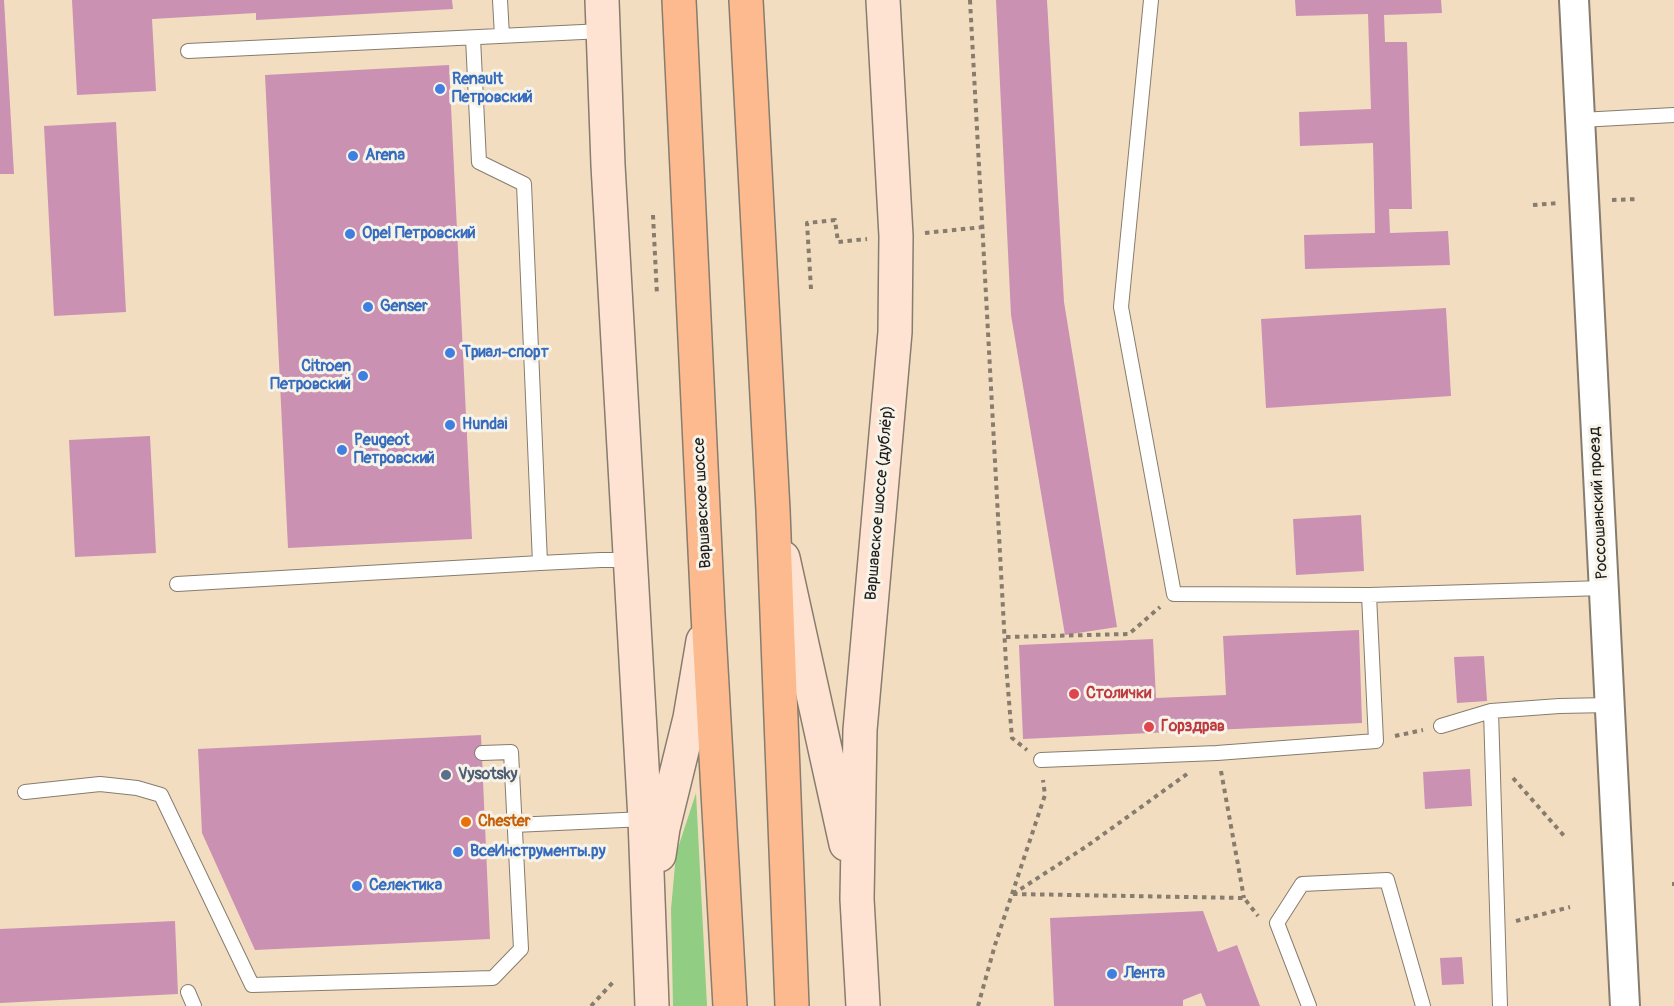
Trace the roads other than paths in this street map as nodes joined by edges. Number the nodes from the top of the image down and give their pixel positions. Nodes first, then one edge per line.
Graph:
1 (500, 0) edge
2 (679, 0) edge
3 (746, 0) edge
4 (883, 0) edge
5 (1151, 0) edge
6 (1574, 0) edge
7 (602, 16) edge
8 (502, 36) junction
9 (473, 38) junction
10 (188, 51) dead end
11 (1674, 115) edge
12 (1580, 120) junction
13 (773, 510) junction
14 (630, 560) junction
15 (540, 563) junction
16 (177, 584) dead end
17 (1604, 588) junction
18 (1369, 595) junction
19 (708, 614) junction
20 (1610, 705) junction
21 (1491, 711) junction
22 (1441, 726) road end
23 (482, 753) dead end
24 (1041, 760) road end
25 (25, 792) dead end
26 (645, 819) junction
27 (514, 825) junction
28 (858, 899) junction
29 (648, 925) junction
30 (188, 993) dead end
31 (194, 1006) edge
32 (652, 1006) edge
33 (730, 1006) edge
34 (792, 1006) edge
35 (863, 1006) edge
36 (1309, 1006) edge
37 (1423, 1006) edge
38 (1500, 1006) edge
39 (1625, 1006) edge

1 - 8 lane
2 - 19 main road, Варшавское шоссе
3 - 13 main road
4 - 28 main road, Варшавское шоссе (дублёр)
5 - 18 lane
6 - 12 street, Россошанский проезд
7 - 8 lane
7 - 14 main road
8 - 9 lane
9 - 10 lane
9 - 15 lane
11 - 12 lane
12 - 17 street, Россошанский проезд
13 - 28 main road
13 - 34 main road
14 - 15 lane
14 - 26 main road
15 - 16 lane
17 - 18 lane
17 - 20 street, Россошанский проезд
18 - 24 lane
19 - 29 main road
19 - 33 main road, Варшавское шоссе
20 - 21 lane
20 - 39 street, Россошанский проезд
21 - 22 lane
21 - 38 lane
23 - 27 lane
25 - 27 lane
26 - 27 lane
26 - 29 main road
28 - 35 main road, Варшавское шоссе (дублёр)
29 - 32 main road
30 - 31 lane
36 - 37 lane

